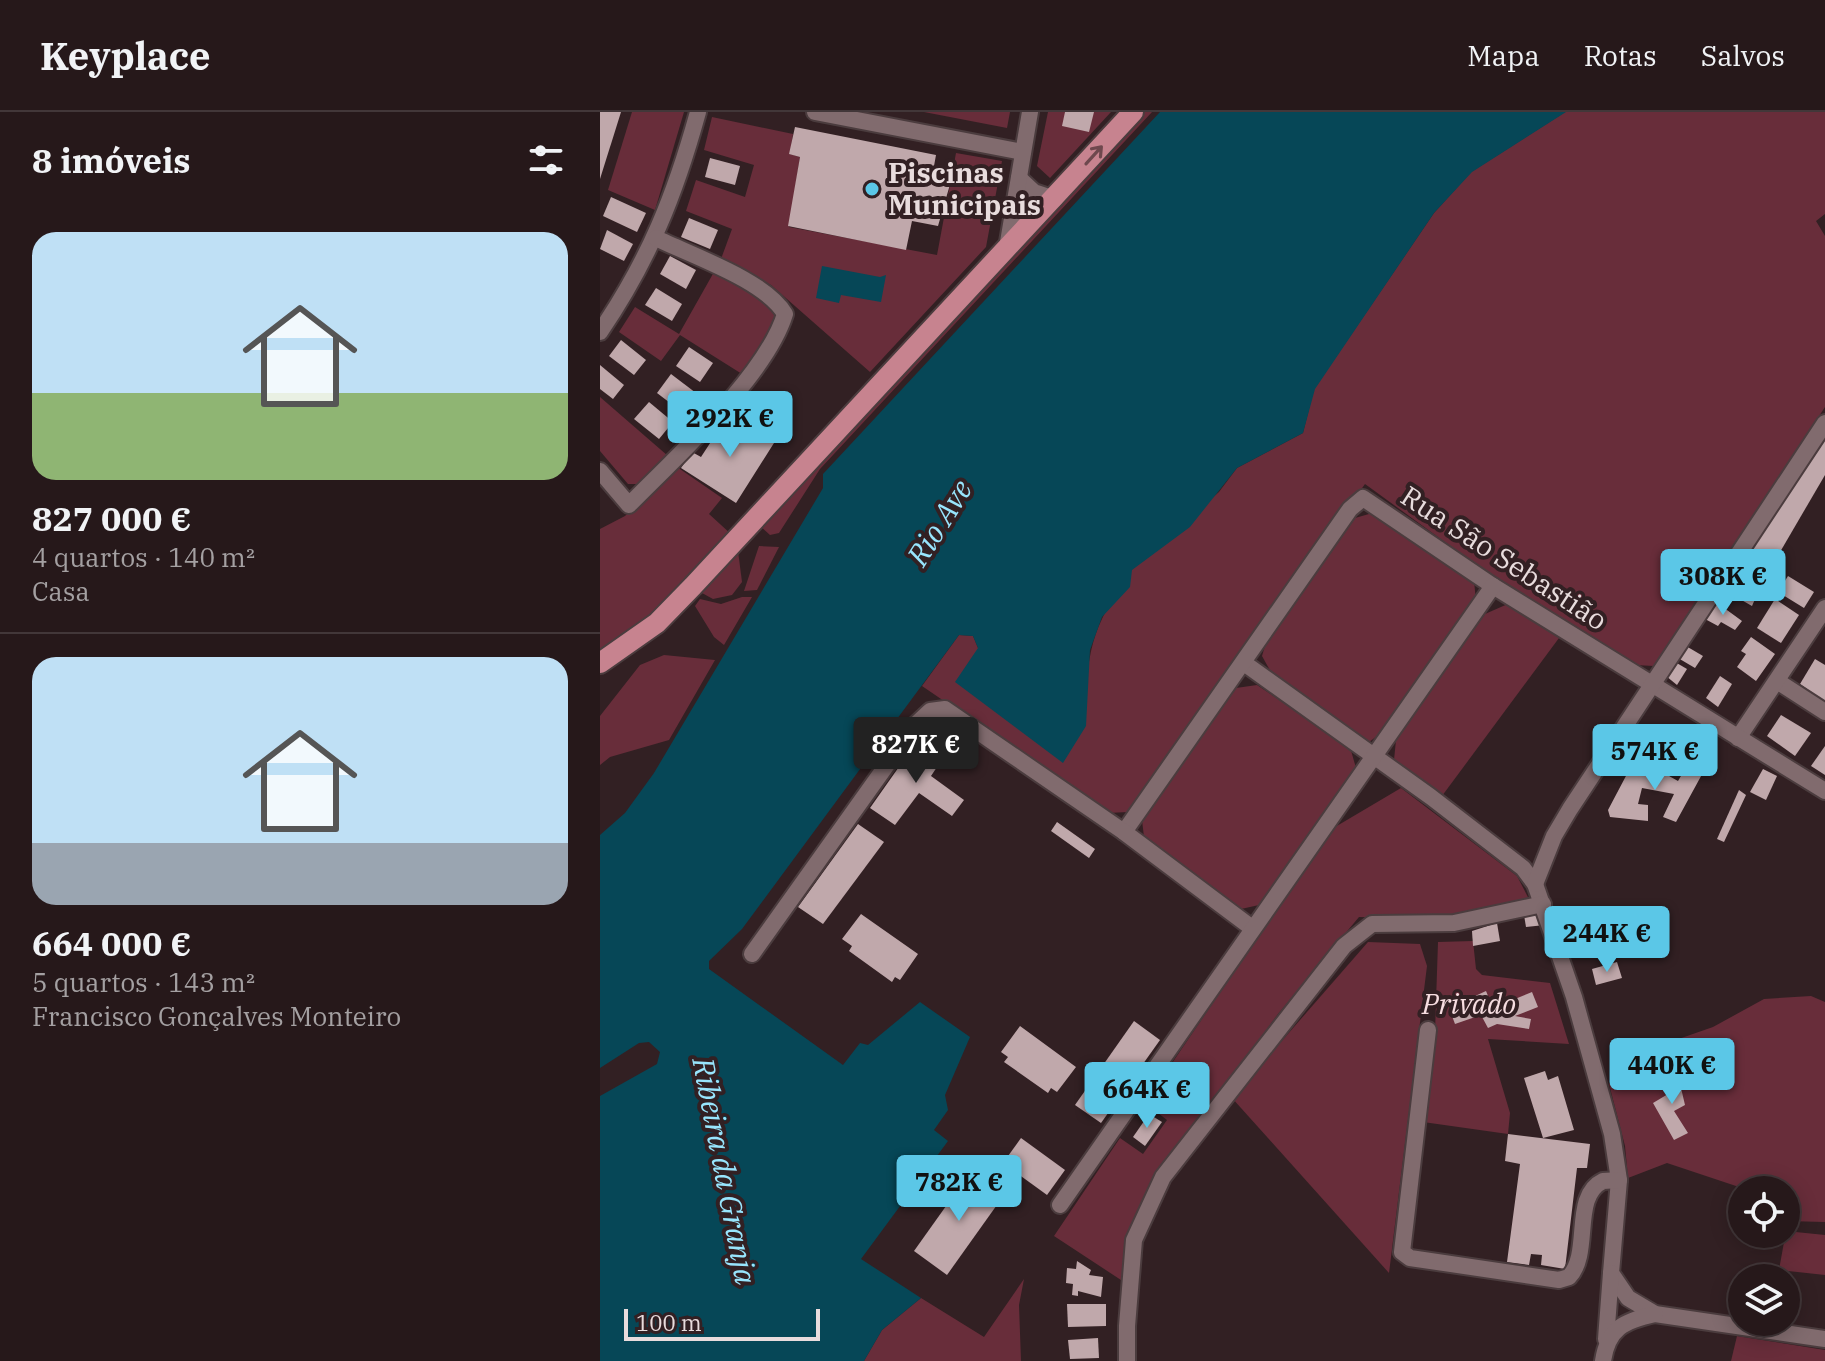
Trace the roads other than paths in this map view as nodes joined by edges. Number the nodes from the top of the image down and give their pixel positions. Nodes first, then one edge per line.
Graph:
1 (698, 112) edge
2 (815, 112) edge
3 (1030, 112) edge
4 (1133, 112) edge
5 (1023, 152) junction
6 (1019, 178) junction
7 (1055, 199) junction
8 (656, 238) junction
9 (1007, 250) junction
10 (600, 332) edge
11 (1825, 423) edge
12 (600, 471) edge
13 (1493, 586) junction
14 (1825, 608) edge
15 (600, 663) edge
16 (1244, 663) junction
17 (1652, 681) junction
18 (1777, 681) junction
19 (1825, 712) edge
20 (1738, 738) junction
21 (1374, 754) junction
22 (1825, 791) edge
23 (1124, 832) junction
24 (1535, 884) junction
25 (1543, 904) junction
26 (1252, 928) junction
27 (752, 954) dead end
28 (1428, 1030) dead end
29 (1619, 1180) junction
30 (1060, 1205) dead end
31 (1611, 1273) junction
32 (1655, 1314) junction
33 (1825, 1339) edge
34 (1604, 1353) edge
35 (1127, 1361) edge

1 - 8 street
2 - 5 street
3 - 5 street
7 -> 4 main road
5 - 6 street
6 - 7 street
6 - 9 street
7 - 9 main road
8 - 10 street
8 - 12 street
9 - 15 main road
11 - 17 street
13 - 16 street, Rua São Sebastião
13 - 17 street, Rua São Sebastião
13 - 21 street
14 - 18 street
16 - 21 street
16 - 23 street
17 - 20 street, Rua São Sebastião
17 - 24 street
18 - 19 street
18 - 20 street
20 - 22 street, Rua São Sebastião
21 - 24 street
21 - 26 street
23 - 26 street
23 - 27 street
24 - 25 street
25 - 29 street
25 - 35 street
26 - 30 street
28 - 29 street
29 - 31 street
31 - 32 street
31 - 34 street
32 - 33 street
32 - 34 street

